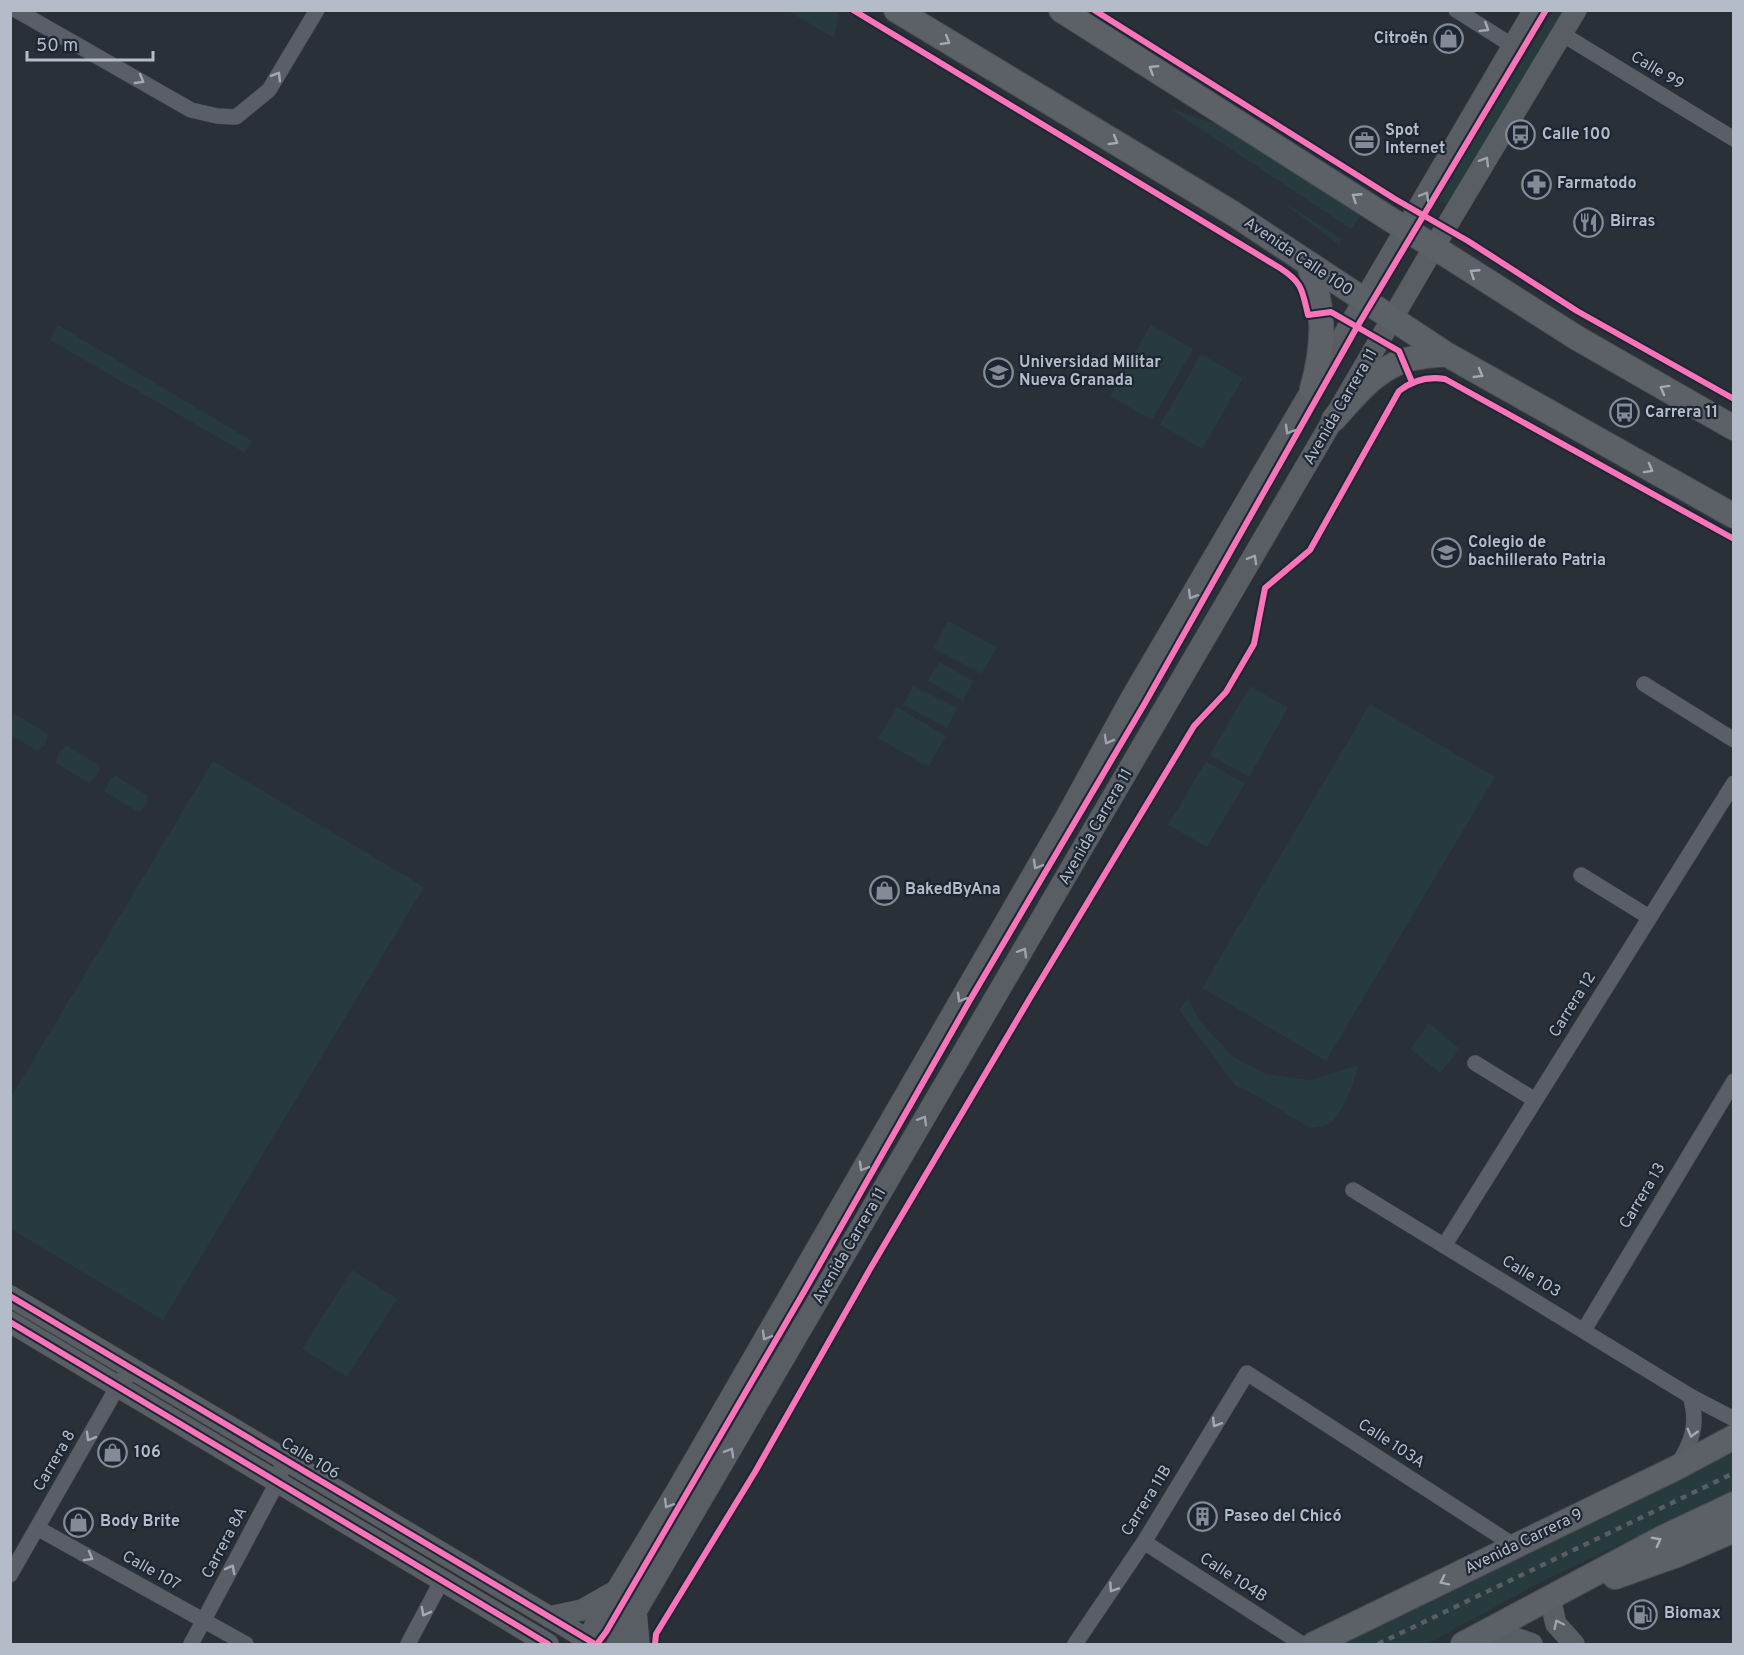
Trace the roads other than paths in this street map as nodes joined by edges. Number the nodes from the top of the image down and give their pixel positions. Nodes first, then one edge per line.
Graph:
1 (16, 10) edge
2 (317, 10) edge
3 (896, 10) edge
4 (1061, 10) edge
5 (1456, 10) edge
6 (1534, 10) edge
7 (1576, 10) edge
8 (1562, 34) junction
9 (1513, 46) junction
10 (1734, 139) edge
11 (1406, 229) junction
12 (1434, 247) junction
13 (1308, 263) junction
14 (1364, 301) junction
15 (1392, 319) junction
16 (1446, 354) junction
17 (1312, 389) junction
18 (1334, 419) junction
19 (1734, 428) edge
20 (1734, 516) edge
21 (1644, 684) dead end
22 (1734, 740) edge
23 (1734, 783) edge
24 (1581, 875) dead end
25 (1649, 917) junction
26 (1475, 1063) dead end
27 (1734, 1081) edge
28 (1535, 1100) junction
29 (1353, 1190) dead end
30 (1444, 1246) junction
31 (10, 1296) edge
32 (10, 1322) edge
33 (1584, 1329) junction
34 (137, 1372) junction
35 (1247, 1373) joint
36 (118, 1386) junction
37 (1690, 1396) junction
38 (1734, 1419) edge
39 (1734, 1437) edge
40 (280, 1457) junction
41 (1676, 1468) junction
42 (278, 1481) junction
43 (1734, 1504) edge
44 (38, 1528) junction
45 (1734, 1530) edge
46 (1144, 1542) junction
47 (1515, 1546) junction
48 (10, 1575) edge
49 (442, 1580) junction
50 (618, 1586) junction
51 (1550, 1599) junction
52 (636, 1611) junction
53 (501, 1616) junction
54 (549, 1617) junction
55 (204, 1621) junction
56 (1487, 1632) junction
57 (589, 1643) edge
58 (191, 1644) edge
59 (246, 1644) edge
60 (408, 1644) edge
61 (521, 1644) edge
62 (548, 1644) edge
63 (616, 1644) edge
64 (639, 1644) edge
65 (1074, 1644) edge
66 (1302, 1644) edge
67 (1314, 1644) edge
68 (1463, 1644) edge
69 (1532, 1644) edge
70 (1574, 1644) edge

1 -> 2 street
3 -> 13 main road, Avenida Calle 100
11 -> 4 main road
5 -> 9 street
6 - 9 main road, Avenida Carrera 11
7 - 8 main road, Avenida Carrera 11
8 - 10 street, Calle 99
12 -> 8 main road, Avenida Carrera 11
11 -> 9 main road, Avenida Carrera 11
11 - 12 main road
11 - 14 main road, Avenida Carrera 11
12 - 15 main road, Avenida Carrera 11
19 -> 12 main road
13 - 14 main road, Avenida Calle 100
13 - 17 main road
14 - 15 main road, Avenida Calle 100
14 - 17 main road, Avenida Carrera 11
15 - 16 main road, Avenida Calle 100
15 - 18 main road, Avenida Carrera 11
16 - 18 main road
16 -> 20 main road, Avenida Calle 100
17 -> 50 main road, Avenida Carrera 11
52 -> 18 main road, Avenida Carrera 11
21 - 22 street
23 - 25 street, Carrera 12
24 - 25 street
25 - 28 street, Carrera 12
26 - 28 street
27 - 33 street, Carrera 13
28 - 30 street, Carrera 12
29 - 30 street, Calle 103
30 - 33 street, Calle 103
31 - 34 main road, Calle 106
32 - 36 main road
33 - 37 street, Calle 103
34 - 36 street, Carrera 8
34 - 40 main road, Calle 106
35 -> 46 street, Carrera 11B
35 - 47 street, Calle 103A
36 - 42 main road
36 -> 44 street, Carrera 8
37 - 38 street, Calle 103
37 -> 41 street
39 - 41 main road, Avenida Carrera 9
40 - 42 street, Carrera 8A
40 - 54 main road, Calle 106
41 - 47 main road, Avenida Carrera 9
42 - 49 main road
55 -> 42 street, Carrera 8A
51 -> 43 main road
44 - 48 street, Carrera 8
44 -> 55 street, Calle 107
45 - 51 main road
46 -> 65 street, Carrera 11B
46 - 66 street, Calle 104B
47 -> 67 main road, Avenida Carrera 9
49 - 53 main road
49 -> 60 street
50 - 54 main road
50 - 57 main road, Avenida Carrera 11
51 - 56 main road
70 -> 51 main road
52 - 63 main road, Avenida Carrera 11
52 - 64 main road
53 - 61 main road
53 - 62 main road
54 - 57 main road, Calle 106
55 - 58 street, Carrera 8A
55 - 59 street, Calle 107
56 - 68 main road
56 - 69 main road

